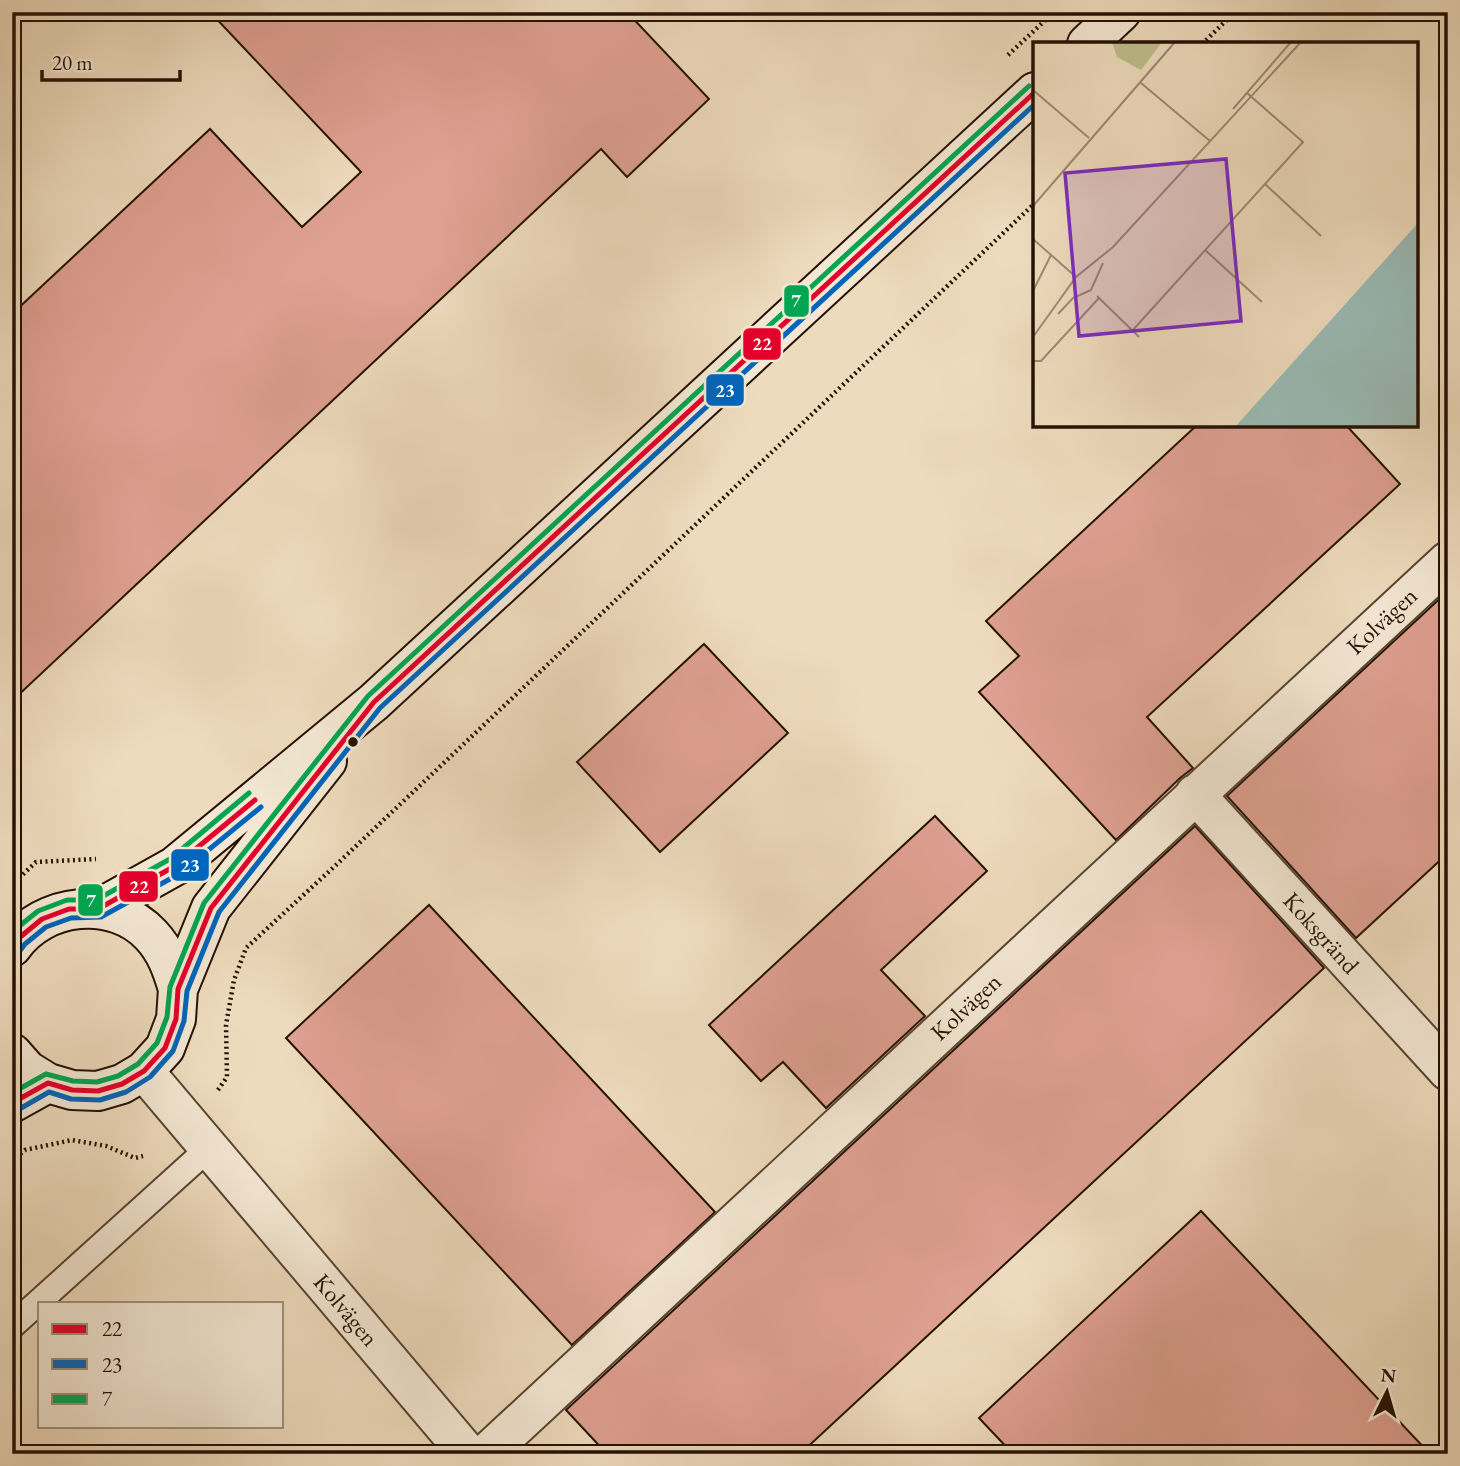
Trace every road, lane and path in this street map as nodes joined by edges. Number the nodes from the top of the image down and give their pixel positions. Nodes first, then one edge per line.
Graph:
1 (1121, 12) edge
2 (1236, 12) edge
3 (1089, 42) edge
4 (1204, 42) edge
5 (1033, 94) edge
6 (1033, 205) edge
7 (1448, 561) edge
8 (374, 702) junction
9 (1195, 794) junction
10 (37, 862) dead end
11 (12, 885) edge
12 (98, 909) junction
13 (14, 938) edge
14 (178, 989) junction
15 (12, 1053) edge
16 (144, 1071) junction
17 (1448, 1071) edge
18 (48, 1083) junction
19 (12, 1103) edge
20 (198, 1134) junction
21 (12, 1161) edge
22 (12, 1326) edge
23 (468, 1454) edge
24 (486, 1454) edge

1 - 3 main road
2 - 4 path
5 - 8 main road
6 - 20 path
7 - 9 main road, Kolvägen
8 - 12 main road
8 - 14 main road
9 - 17 main road, Koksgränd
9 - 24 main road, Kolvägen
10 - 11 path
12 - 13 main road
12 - 14 main road
14 - 16 main road
15 - 18 main road
16 - 18 main road
16 - 20 main road, Kolvägen
18 - 19 main road
20 - 21 path
20 - 22 lane
20 - 23 main road, Kolvägen

